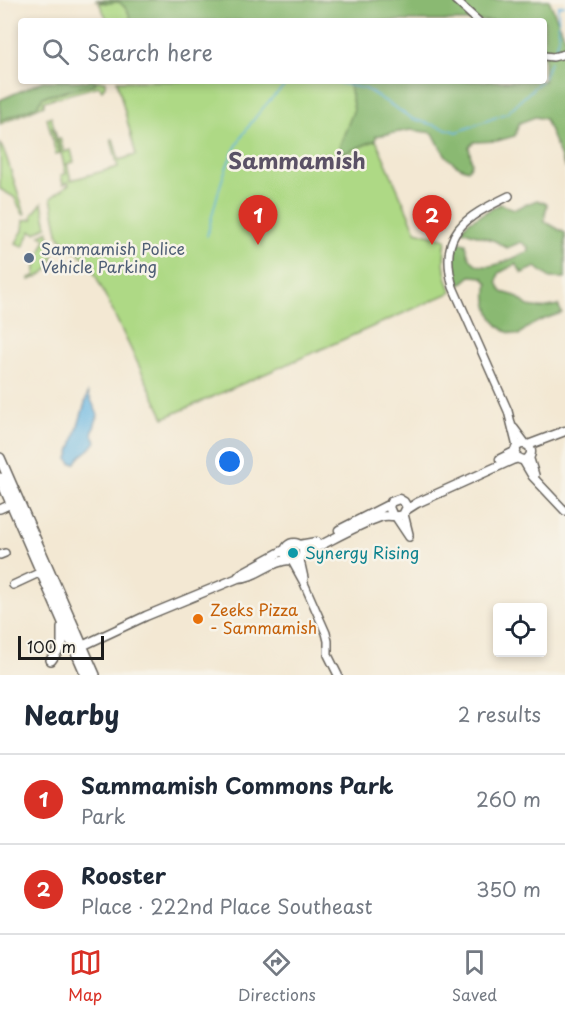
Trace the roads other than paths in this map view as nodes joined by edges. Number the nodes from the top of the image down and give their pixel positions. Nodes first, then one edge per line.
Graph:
1 (455, 0) edge
2 (475, 18) edge
3 (565, 54) edge
4 (547, 56) edge
5 (508, 196) dead end
6 (565, 431) edge
7 (565, 437) edge
8 (523, 452) junction
9 (0, 458) edge
10 (0, 478) edge
11 (402, 500) junction
12 (11, 504) junction
13 (390, 504) junction
14 (0, 509) edge
15 (565, 511) edge
16 (399, 514) junction
17 (299, 545) junction
18 (286, 549) junction
19 (296, 559) junction
20 (41, 572) junction
21 (238, 578) junction
22 (13, 585) dead end
23 (56, 606) junction
24 (82, 646) junction
25 (51, 660) dead end
26 (86, 675) edge
27 (95, 675) edge
28 (338, 675) edge

1 - 2 street
3 - 4 street
5 - 8 street
6 - 8 street
7 - 8 street
8 - 11 street
8 - 15 street
8 - 16 street
9 - 24 main road
10 - 12 main road
11 - 13 street
11 - 16 street
12 - 14 street
12 - 20 main road
13 - 16 street
13 - 17 street
16 - 19 street
17 - 18 street
17 - 19 street
18 - 19 street
18 - 21 street
19 - 21 street
19 - 28 street
20 - 22 street
20 - 23 main road
21 - 24 street
23 - 25 main road
23 - 26 main road
24 - 27 main road

